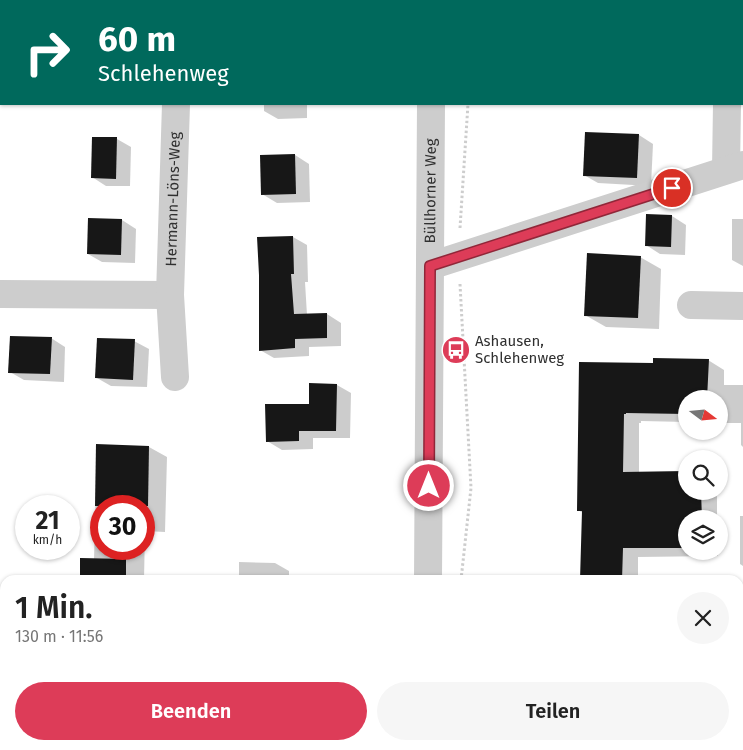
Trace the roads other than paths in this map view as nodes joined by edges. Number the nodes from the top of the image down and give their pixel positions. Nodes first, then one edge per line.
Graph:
1 (176, 105) edge
2 (432, 105) edge
3 (727, 105) edge
4 (734, 168) edge
5 (430, 266) junction
6 (0, 294) edge
7 (170, 295) junction
8 (692, 304) dead end
9 (743, 306) edge
10 (175, 377) dead end
11 (428, 575) edge

1 - 7 street, Hermann-Löns-Weg
2 - 5 street, Büllhorner Weg
3 - 4 street
4 - 5 street
5 - 11 street, Büllhorner Weg
6 - 7 street
7 - 10 street, Hermann-Löns-Weg
8 - 9 street

